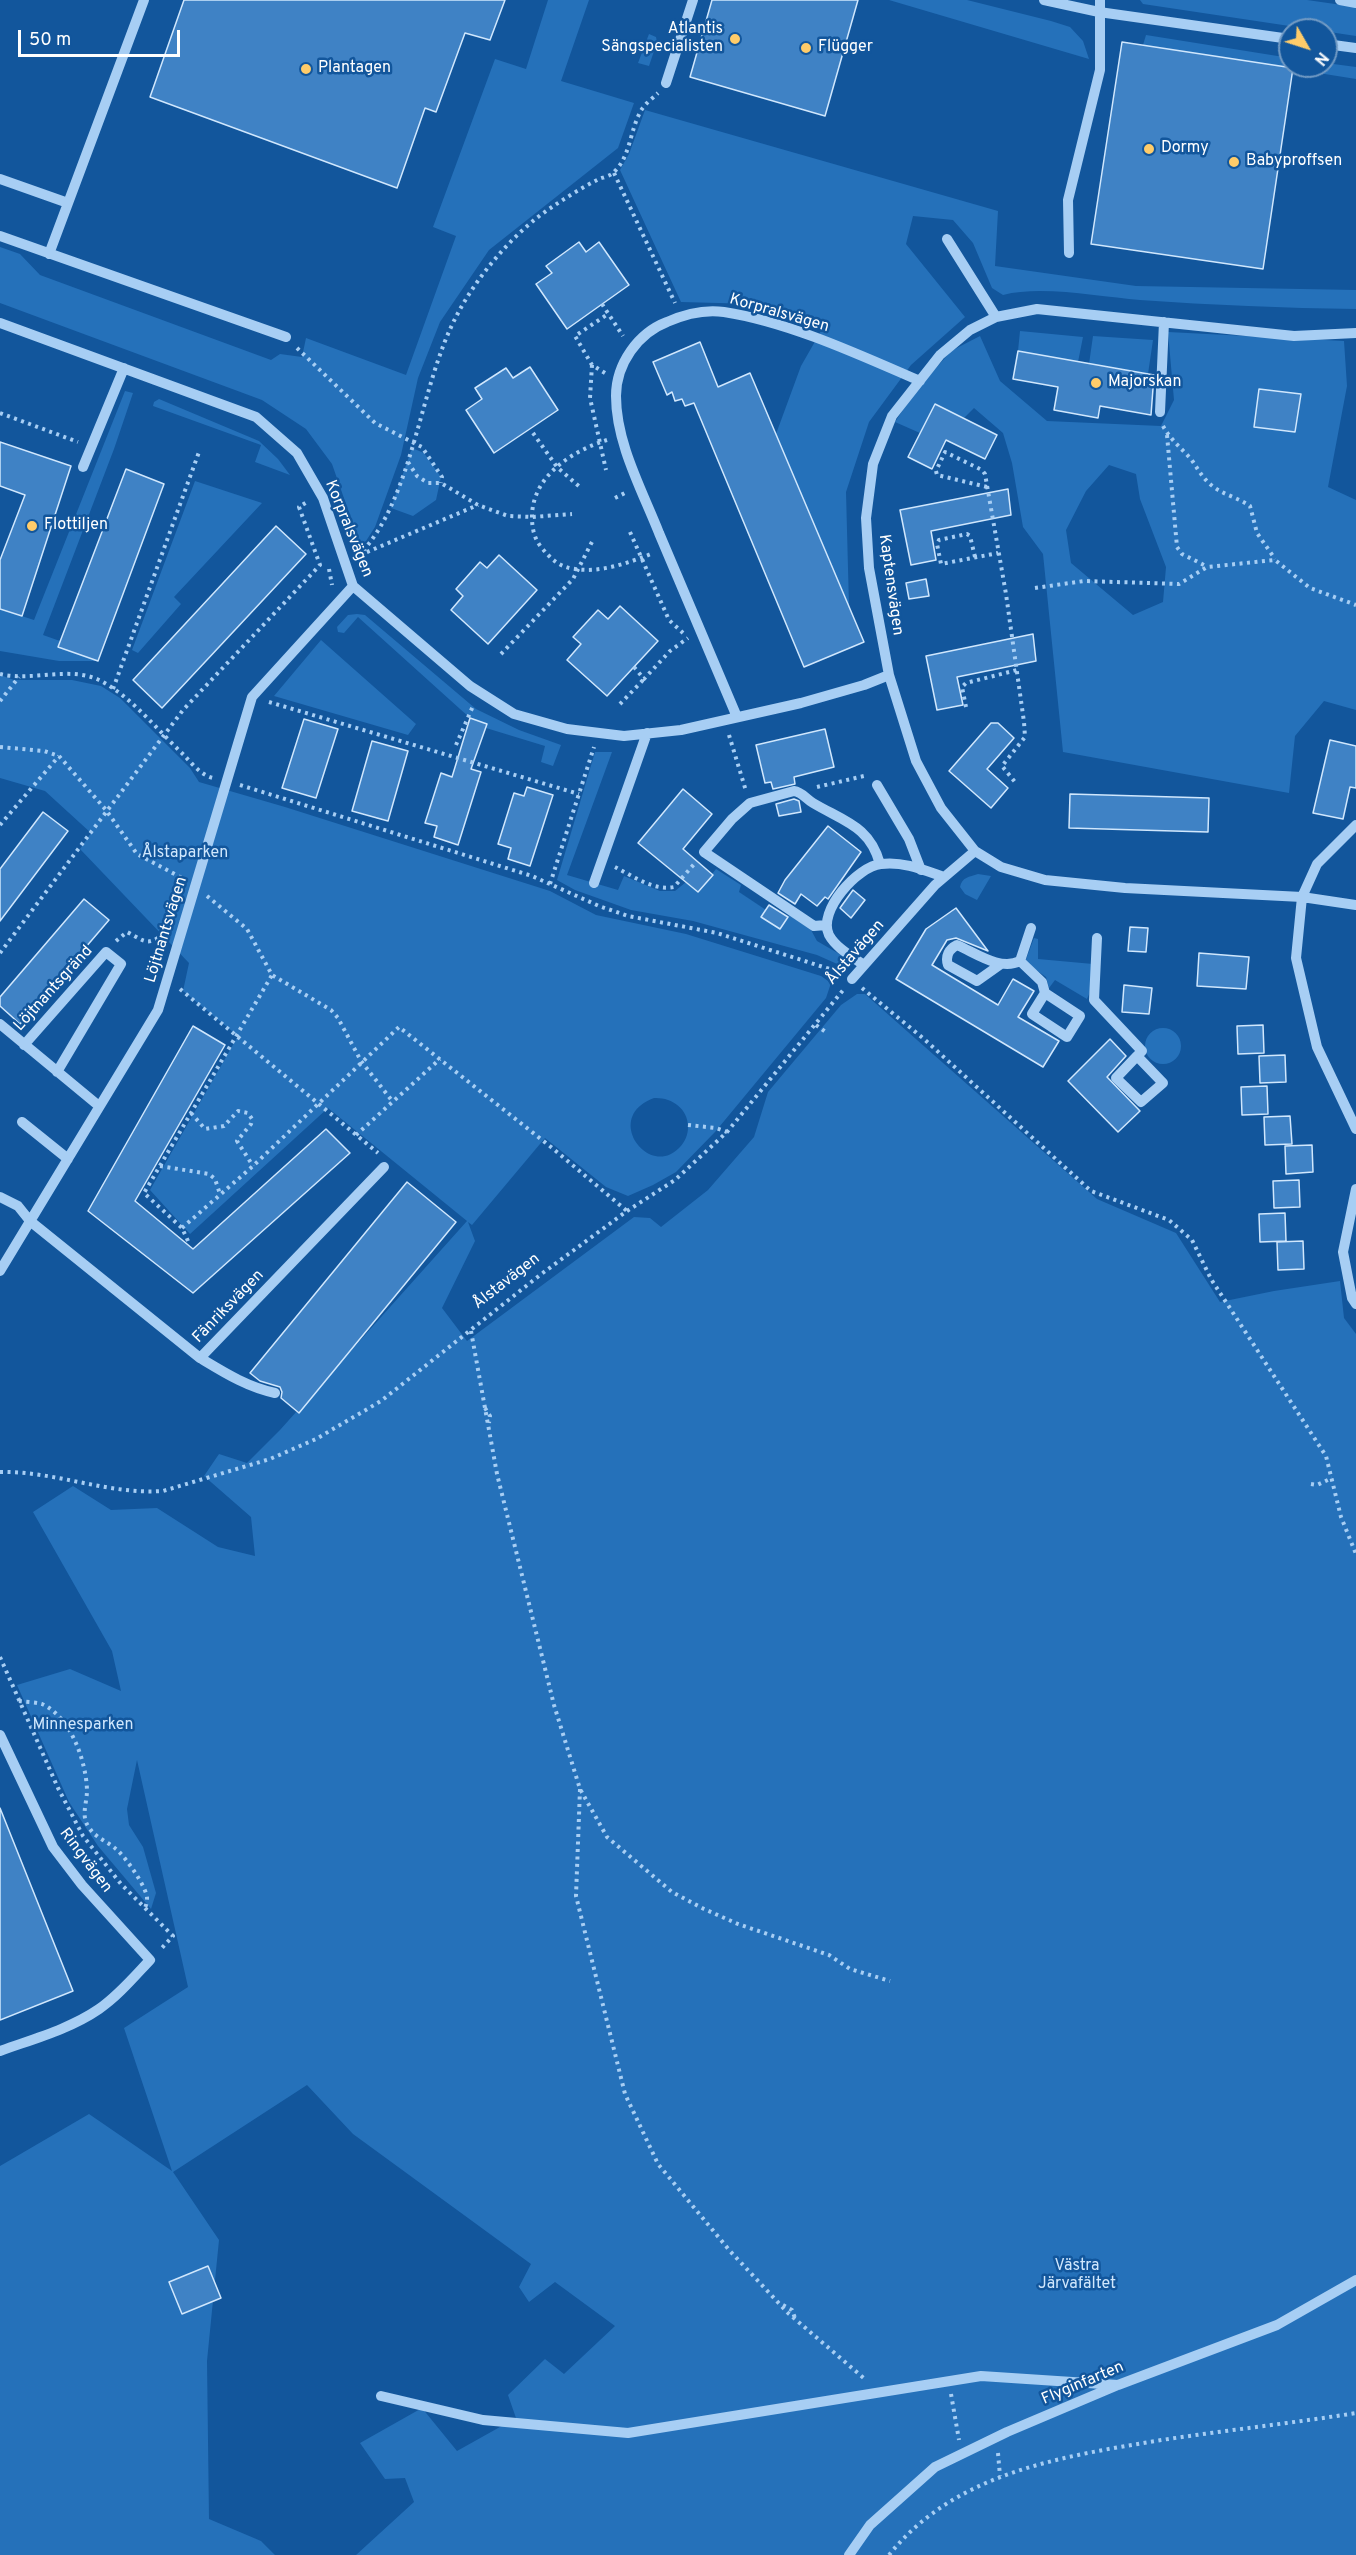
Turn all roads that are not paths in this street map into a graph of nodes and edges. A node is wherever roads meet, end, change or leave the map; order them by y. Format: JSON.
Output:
{"nodes":[{"id":1,"x":144,"y":0,"type":"edge"},
{"id":2,"x":693,"y":0,"type":"edge"},
{"id":3,"x":1044,"y":0,"type":"edge"},
{"id":4,"x":1100,"y":0,"type":"edge"},
{"id":5,"x":1340,"y":0,"type":"edge"},
{"id":6,"x":1356,"y":3,"type":"edge"},
{"id":7,"x":1099,"y":12,"type":"junction"},
{"id":8,"x":1278,"y":37,"type":"edge"},
{"id":9,"x":1338,"y":46,"type":"edge"},
{"id":10,"x":1356,"y":48,"type":"edge"},
{"id":11,"x":666,"y":83,"type":"road end"},
{"id":12,"x":0,"y":179,"type":"edge"},
{"id":13,"x":68,"y":203,"type":"junction"},
{"id":14,"x":0,"y":236,"type":"edge"},
{"id":15,"x":947,"y":239,"type":"dead end"},
{"id":16,"x":1069,"y":253,"type":"dead end"},
{"id":17,"x":49,"y":254,"type":"junction"},
{"id":18,"x":996,"y":317,"type":"junction"},
{"id":19,"x":1164,"y":322,"type":"junction"},
{"id":20,"x":0,"y":323,"type":"edge"},
{"id":21,"x":1356,"y":333,"type":"edge"},
{"id":22,"x":286,"y":337,"type":"road end"},
{"id":23,"x":124,"y":368,"type":"junction"},
{"id":24,"x":920,"y":381,"type":"junction"},
{"id":25,"x":1161,"y":417,"type":"road end"},
{"id":26,"x":83,"y":467,"type":"dead end"},
{"id":27,"x":353,"y":586,"type":"junction"},
{"id":28,"x":889,"y":675,"type":"junction"},
{"id":29,"x":737,"y":717,"type":"junction"},
{"id":30,"x":647,"y":733,"type":"junction"},
{"id":31,"x":877,"y":785,"type":"road end"},
{"id":32,"x":1356,"y":825,"type":"edge"},
{"id":33,"x":975,"y":851,"type":"junction"},
{"id":34,"x":880,"y":864,"type":"junction"},
{"id":35,"x":921,"y":870,"type":"junction"},
{"id":36,"x":944,"y":877,"type":"junction"},
{"id":37,"x":594,"y":883,"type":"dead end"},
{"id":38,"x":1302,"y":897,"type":"junction"},
{"id":39,"x":1356,"y":905,"type":"edge"},
{"id":40,"x":826,"y":925,"type":"junction"},
{"id":41,"x":1031,"y":928,"type":"dead end"},
{"id":42,"x":1097,"y":938,"type":"dead end"},
{"id":43,"x":1020,"y":961,"type":"junction"},
{"id":44,"x":1001,"y":964,"type":"junction"},
{"id":45,"x":864,"y":965,"type":"junction"},
{"id":46,"x":852,"y":979,"type":"road end"},
{"id":47,"x":1045,"y":993,"type":"junction"},
{"id":48,"x":1094,"y":1000,"type":"junction"},
{"id":49,"x":1080,"y":1016,"type":"junction"},
{"id":50,"x":0,"y":1024,"type":"edge"},
{"id":51,"x":24,"y":1045,"type":"junction"},
{"id":52,"x":1137,"y":1056,"type":"dead end"},
{"id":53,"x":57,"y":1072,"type":"junction"},
{"id":54,"x":99,"y":1106,"type":"junction"},
{"id":55,"x":22,"y":1122,"type":"dead end"},
{"id":56,"x":1356,"y":1129,"type":"edge"},
{"id":57,"x":68,"y":1159,"type":"junction"},
{"id":58,"x":383,"y":1162,"type":"road end"},
{"id":59,"x":1356,"y":1189,"type":"edge"},
{"id":60,"x":0,"y":1197,"type":"edge"},
{"id":61,"x":30,"y":1221,"type":"junction"},
{"id":62,"x":0,"y":1271,"type":"edge"},
{"id":63,"x":1356,"y":1304,"type":"edge"},
{"id":64,"x":200,"y":1358,"type":"junction"},
{"id":65,"x":275,"y":1393,"type":"dead end"},
{"id":66,"x":0,"y":1735,"type":"edge"},
{"id":67,"x":0,"y":2051,"type":"edge"},
{"id":68,"x":1356,"y":2280,"type":"edge"},
{"id":69,"x":1118,"y":2385,"type":"junction"},
{"id":70,"x":381,"y":2396,"type":"dead end"},
{"id":71,"x":849,"y":2555,"type":"edge"}],
"edges":[{"from":1,"to":13,"type":"street"},
{"from":2,"to":11,"type":"street"},
{"from":3,"to":7,"type":"street"},
{"from":4,"to":7,"type":"street"},
{"from":5,"to":6,"type":"street"},
{"from":7,"to":8,"type":"street"},
{"from":7,"to":16,"type":"street"},
{"from":9,"to":10,"type":"street"},
{"from":12,"to":13,"type":"street"},
{"from":13,"to":17,"type":"street"},
{"from":14,"to":17,"type":"street"},
{"from":15,"to":18,"type":"street"},
{"from":17,"to":22,"type":"street"},
{"from":18,"to":19,"type":"street","name":"Kaptensvägen"},
{"from":18,"to":24,"type":"street","name":"Kaptensvägen"},
{"from":19,"to":21,"type":"street","name":"Kaptensvägen"},
{"from":19,"to":25,"type":"street"},
{"from":20,"to":23,"type":"street","name":"Korpralsvägen"},
{"from":23,"to":26,"type":"street"},
{"from":23,"to":27,"type":"street","name":"Korpralsvägen"},
{"from":24,"to":28,"type":"street","name":"Kaptensvägen"},
{"from":24,"to":29,"type":"street","name":"Korpralsvägen"},
{"from":27,"to":30,"type":"street","name":"Korpralsvägen"},
{"from":27,"to":54,"type":"street","name":"Löjtnantsvägen"},
{"from":28,"to":29,"type":"street","name":"Korpralsvägen"},
{"from":28,"to":33,"type":"street","name":"Kaptensvägen"},
{"from":29,"to":30,"type":"street","name":"Korpralsvägen"},
{"from":30,"to":37,"type":"street"},
{"from":31,"to":35,"type":"street"},
{"from":32,"to":38,"type":"street"},
{"from":33,"to":36,"type":"street","name":"Ålstavägen"},
{"from":33,"to":38,"type":"street"},
{"from":34,"to":35,"type":"street"},
{"from":34,"to":40,"type":"street"},
{"from":34,"to":40,"type":"street"},
{"from":35,"to":36,"type":"street"},
{"from":36,"to":45,"type":"street","name":"Ålstavägen"},
{"from":38,"to":39,"type":"street"},
{"from":38,"to":56,"type":"street"},
{"from":40,"to":45,"type":"street"},
{"from":41,"to":43,"type":"street"},
{"from":42,"to":48,"type":"street"},
{"from":43,"to":44,"type":"street"},
{"from":43,"to":47,"type":"street"},
{"from":44,"to":44,"type":"street"},
{"from":45,"to":46,"type":"street","name":"Ålstavägen"},
{"from":47,"to":49,"type":"street"},
{"from":47,"to":49,"type":"street"},
{"from":48,"to":49,"type":"street"},
{"from":48,"to":52,"type":"street"},
{"from":50,"to":51,"type":"street","name":"Löjtnantsgränd"},
{"from":51,"to":53,"type":"street","name":"Löjtnantsgränd"},
{"from":51,"to":53,"type":"street","name":"Löjtnantsgränd"},
{"from":53,"to":54,"type":"street","name":"Löjtnantsgränd"},
{"from":54,"to":57,"type":"street","name":"Löjtnantsvägen"},
{"from":55,"to":57,"type":"street"},
{"from":57,"to":61,"type":"street","name":"Löjtnantsvägen"},
{"from":58,"to":64,"type":"street","name":"Fänriksvägen"},
{"from":59,"to":63,"type":"street"},
{"from":60,"to":61,"type":"street","name":"Fänriksvägen"},
{"from":61,"to":62,"type":"street"},
{"from":61,"to":64,"type":"street","name":"Fänriksvägen"},
{"from":64,"to":65,"type":"street"},
{"from":66,"to":67,"type":"street","name":"Ringvägen"},
{"from":68,"to":69,"type":"street","name":"Flyginfarten"},
{"from":69,"to":70,"type":"street"},
{"from":69,"to":71,"type":"street","name":"Flyginfarten"}]}
